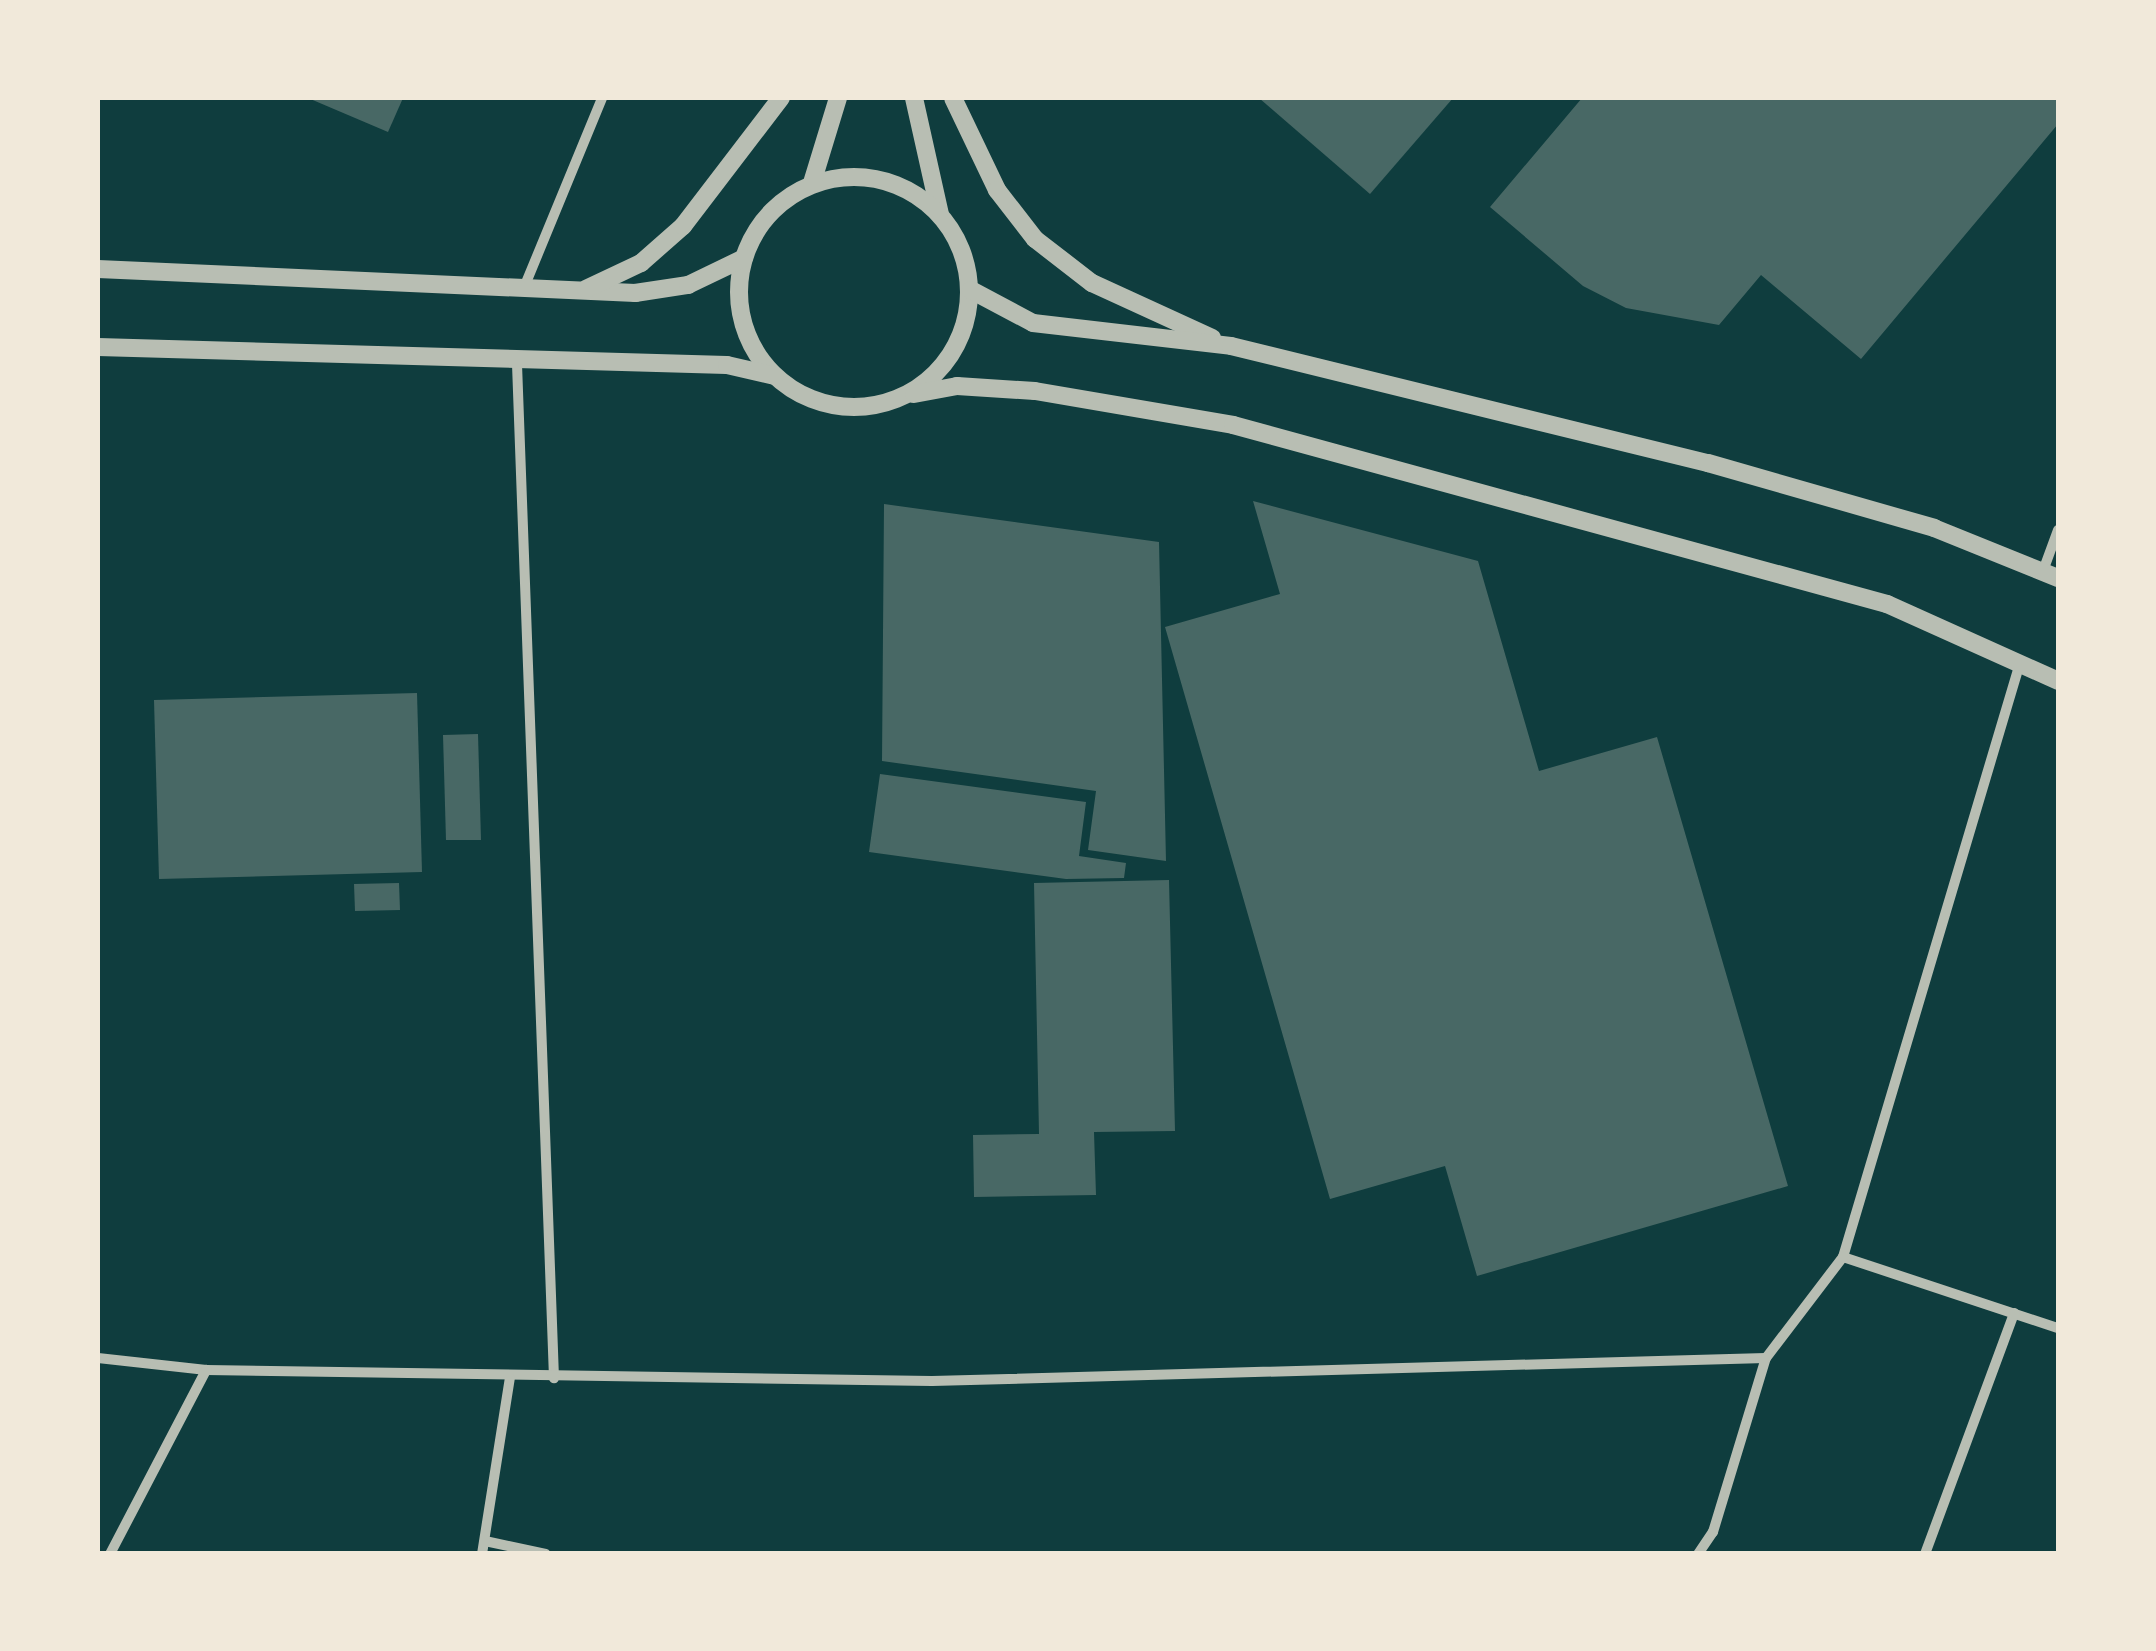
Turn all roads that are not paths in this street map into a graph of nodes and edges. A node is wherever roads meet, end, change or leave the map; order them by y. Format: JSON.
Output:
{"nodes":[{"id":1,"x":602,"y":98,"type":"edge"},
{"id":2,"x":781,"y":98,"type":"edge"},
{"id":3,"x":838,"y":98,"type":"edge"},
{"id":4,"x":914,"y":98,"type":"edge"},
{"id":5,"x":953,"y":98,"type":"edge"},
{"id":6,"x":812,"y":183,"type":"junction"},
{"id":7,"x":940,"y":214,"type":"junction"},
{"id":8,"x":744,"y":258,"type":"junction"},
{"id":9,"x":98,"y":269,"type":"edge"},
{"id":10,"x":970,"y":290,"type":"junction"},
{"id":11,"x":523,"y":292,"type":"junction"},
{"id":12,"x":573,"y":293,"type":"junction"},
{"id":13,"x":1231,"y":346,"type":"junction"},
{"id":14,"x":98,"y":348,"type":"edge"},
{"id":15,"x":517,"y":364,"type":"junction"},
{"id":16,"x":778,"y":377,"type":"junction"},
{"id":17,"x":914,"y":394,"type":"junction"},
{"id":18,"x":2058,"y":530,"type":"edge"},
{"id":19,"x":2051,"y":574,"type":"edge"},
{"id":20,"x":2021,"y":662,"type":"junction"},
{"id":21,"x":2058,"y":681,"type":"edge"},
{"id":22,"x":1843,"y":1257,"type":"junction"},
{"id":23,"x":2014,"y":1312,"type":"junction"},
{"id":24,"x":2058,"y":1328,"type":"edge"},
{"id":25,"x":98,"y":1358,"type":"edge"},
{"id":26,"x":1766,"y":1358,"type":"junction"},
{"id":27,"x":206,"y":1370,"type":"junction"},
{"id":28,"x":510,"y":1378,"type":"junction"},
{"id":29,"x":554,"y":1378,"type":"junction"},
{"id":30,"x":483,"y":1547,"type":"edge"},
{"id":31,"x":110,"y":1554,"type":"edge"},
{"id":32,"x":546,"y":1554,"type":"edge"},
{"id":33,"x":1698,"y":1554,"type":"edge"},
{"id":34,"x":1925,"y":1554,"type":"edge"}],
"edges":[{"from":1,"to":11,"type":"street"},
{"from":2,"to":12,"type":"street"},
{"from":3,"to":6,"type":"street"},
{"from":4,"to":7,"type":"street"},
{"from":5,"to":13,"type":"street"},
{"from":6,"to":7,"type":"street"},
{"from":6,"to":8,"type":"street"},
{"from":7,"to":10,"type":"street"},
{"from":8,"to":12,"type":"street"},
{"from":8,"to":16,"type":"street"},
{"from":9,"to":11,"type":"street"},
{"from":10,"to":13,"type":"street"},
{"from":10,"to":17,"type":"street"},
{"from":11,"to":12,"type":"street"},
{"from":13,"to":19,"type":"street"},
{"from":14,"to":15,"type":"street"},
{"from":15,"to":16,"type":"street"},
{"from":15,"to":29,"type":"street"},
{"from":16,"to":17,"type":"street"},
{"from":17,"to":20,"type":"street"},
{"from":18,"to":19,"type":"street"},
{"from":20,"to":21,"type":"street"},
{"from":20,"to":22,"type":"street"},
{"from":22,"to":23,"type":"street"},
{"from":22,"to":26,"type":"street"},
{"from":23,"to":24,"type":"street"},
{"from":23,"to":34,"type":"street"},
{"from":25,"to":27,"type":"street"},
{"from":26,"to":29,"type":"street"},
{"from":26,"to":33,"type":"street"},
{"from":27,"to":28,"type":"street"},
{"from":27,"to":31,"type":"street"},
{"from":28,"to":29,"type":"street"},
{"from":28,"to":30,"type":"street"},
{"from":30,"to":32,"type":"street"}]}
